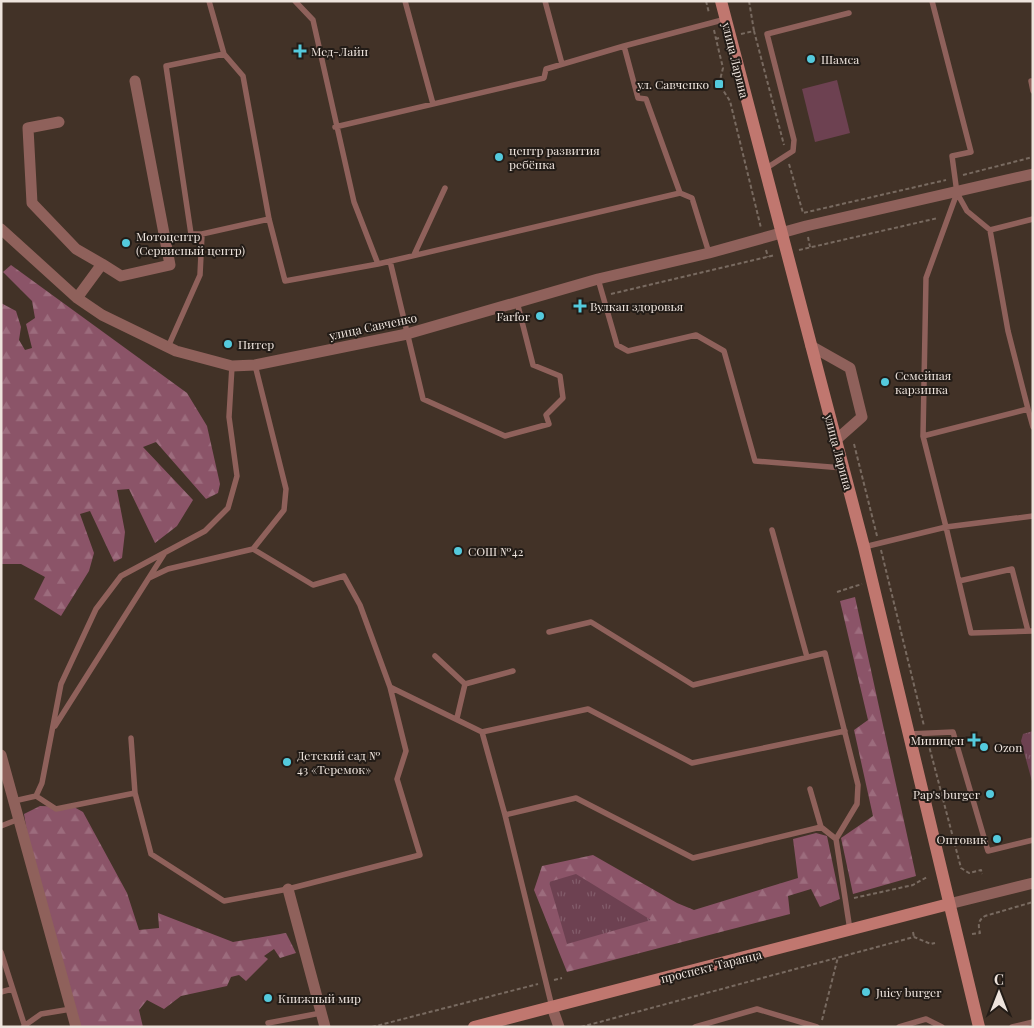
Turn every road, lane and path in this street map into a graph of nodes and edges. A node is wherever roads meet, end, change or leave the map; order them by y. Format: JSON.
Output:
{"nodes":[{"id":1,"x":209,"y":1,"type":"edge"},
{"id":2,"x":295,"y":1,"type":"edge"},
{"id":3,"x":405,"y":1,"type":"edge"},
{"id":4,"x":545,"y":1,"type":"edge"},
{"id":5,"x":721,"y":1,"type":"edge"},
{"id":6,"x":750,"y":1,"type":"edge"},
{"id":7,"x":932,"y":1,"type":"edge"},
{"id":8,"x":850,"y":13,"type":"dead end"},
{"id":9,"x":726,"y":19,"type":"junction"},
{"id":10,"x":754,"y":31,"type":"junction"},
{"id":11,"x":730,"y":36,"type":"junction"},
{"id":12,"x":624,"y":46,"type":"junction"},
{"id":13,"x":224,"y":54,"type":"junction"},
{"id":14,"x":562,"y":64,"type":"junction"},
{"id":15,"x":135,"y":81,"type":"dead end"},
{"id":16,"x":1031,"y":81,"type":"dead end"},
{"id":17,"x":1033,"y":91,"type":"edge"},
{"id":18,"x":433,"y":104,"type":"junction"},
{"id":19,"x":59,"y":122,"type":"dead end"},
{"id":20,"x":335,"y":127,"type":"junction"},
{"id":21,"x":787,"y":155,"type":"junction"},
{"id":22,"x":1033,"y":157,"type":"edge"},
{"id":23,"x":764,"y":170,"type":"junction"},
{"id":24,"x":1033,"y":174,"type":"edge"},
{"id":25,"x":955,"y":177,"type":"junction"},
{"id":26,"x":445,"y":188,"type":"dead end"},
{"id":27,"x":680,"y":193,"type":"junction"},
{"id":28,"x":957,"y":193,"type":"junction"},
{"id":29,"x":949,"y":215,"type":"junction"},
{"id":30,"x":269,"y":219,"type":"junction"},
{"id":31,"x":1033,"y":219,"type":"edge"},
{"id":32,"x":1,"y":229,"type":"edge"},
{"id":33,"x":990,"y":230,"type":"junction"},
{"id":34,"x":202,"y":234,"type":"junction"},
{"id":35,"x":782,"y":234,"type":"junction"},
{"id":36,"x":763,"y":238,"type":"junction"},
{"id":37,"x":709,"y":253,"type":"junction"},
{"id":38,"x":786,"y":253,"type":"junction"},
{"id":39,"x":414,"y":256,"type":"junction"},
{"id":40,"x":768,"y":257,"type":"junction"},
{"id":41,"x":390,"y":261,"type":"junction"},
{"id":42,"x":102,"y":264,"type":"junction"},
{"id":43,"x":378,"y":264,"type":"junction"},
{"id":44,"x":598,"y":279,"type":"junction"},
{"id":45,"x":603,"y":296,"type":"junction"},
{"id":46,"x":77,"y":298,"type":"junction"},
{"id":47,"x":517,"y":302,"type":"junction"},
{"id":48,"x":408,"y":334,"type":"junction"},
{"id":49,"x":811,"y":346,"type":"junction"},
{"id":50,"x":168,"y":347,"type":"junction"},
{"id":51,"x":255,"y":365,"type":"junction"},
{"id":52,"x":232,"y":366,"type":"junction"},
{"id":53,"x":1028,"y":409,"type":"junction"},
{"id":54,"x":1033,"y":427,"type":"edge"},
{"id":55,"x":923,"y":436,"type":"junction"},
{"id":56,"x":836,"y":440,"type":"junction"},
{"id":57,"x":854,"y":444,"type":"dead end"},
{"id":58,"x":843,"y":468,"type":"junction"},
{"id":59,"x":1033,"y":516,"type":"edge"},
{"id":60,"x":946,"y":527,"type":"junction"},
{"id":61,"x":772,"y":530,"type":"dead end"},
{"id":62,"x":879,"y":543,"type":"junction"},
{"id":63,"x":864,"y":547,"type":"junction"},
{"id":64,"x":253,"y":549,"type":"junction"},
{"id":65,"x":164,"y":554,"type":"junction"},
{"id":66,"x":149,"y":579,"type":"junction"},
{"id":67,"x":959,"y":581,"type":"junction"},
{"id":68,"x":1030,"y":631,"type":"edge"},
{"id":69,"x":549,"y":632,"type":"dead end"},
{"id":70,"x":435,"y":656,"type":"dead end"},
{"id":71,"x":807,"y":657,"type":"junction"},
{"id":72,"x":513,"y":671,"type":"dead end"},
{"id":73,"x":464,"y":684,"type":"junction"},
{"id":74,"x":390,"y":686,"type":"junction"},
{"id":75,"x":457,"y":718,"type":"junction"},
{"id":76,"x":53,"y":730,"type":"junction"},
{"id":77,"x":845,"y":731,"type":"junction"},
{"id":78,"x":482,"y":732,"type":"junction"},
{"id":79,"x":926,"y":733,"type":"junction"},
{"id":80,"x":907,"y":735,"type":"junction"},
{"id":81,"x":131,"y":738,"type":"dead end"},
{"id":82,"x":1,"y":755,"type":"edge"},
{"id":83,"x":810,"y":789,"type":"dead end"},
{"id":84,"x":135,"y":793,"type":"junction"},
{"id":85,"x":36,"y":796,"type":"junction"},
{"id":86,"x":14,"y":801,"type":"junction"},
{"id":87,"x":505,"y":815,"type":"junction"},
{"id":88,"x":19,"y":819,"type":"junction"},
{"id":89,"x":1,"y":826,"type":"edge"},
{"id":90,"x":820,"y":827,"type":"junction"},
{"id":91,"x":836,"y":839,"type":"junction"},
{"id":92,"x":1033,"y":840,"type":"edge"},
{"id":93,"x":961,"y":868,"type":"junction"},
{"id":94,"x":956,"y":869,"type":"dead end"},
{"id":95,"x":982,"y":874,"type":"dead end"},
{"id":96,"x":927,"y":877,"type":"dead end"},
{"id":97,"x":1033,"y":883,"type":"edge"},
{"id":98,"x":901,"y":888,"type":"junction"},
{"id":99,"x":288,"y":889,"type":"junction"},
{"id":100,"x":903,"y":893,"type":"dead end"},
{"id":101,"x":846,"y":900,"type":"junction"},
{"id":102,"x":1033,"y":902,"type":"edge"},
{"id":103,"x":949,"y":904,"type":"junction"},
{"id":104,"x":850,"y":930,"type":"junction"},
{"id":105,"x":912,"y":932,"type":"dead end"},
{"id":106,"x":972,"y":934,"type":"dead end"},
{"id":107,"x":914,"y":937,"type":"junction"},
{"id":108,"x":936,"y":943,"type":"dead end"},
{"id":109,"x":1,"y":952,"type":"edge"},
{"id":110,"x":838,"y":957,"type":"junction"},
{"id":111,"x":562,"y":978,"type":"dead end"},
{"id":112,"x":546,"y":982,"type":"junction"},
{"id":113,"x":12,"y":989,"type":"junction"},
{"id":114,"x":1,"y":992,"type":"edge"},
{"id":115,"x":552,"y":1007,"type":"junction"},
{"id":116,"x":71,"y":1008,"type":"junction"},
{"id":117,"x":321,"y":1013,"type":"junction"},
{"id":118,"x":1033,"y":1022,"type":"edge"},
{"id":119,"x":268,"y":1023,"type":"dead end"},
{"id":120,"x":24,"y":1026,"type":"edge"},
{"id":121,"x":76,"y":1027,"type":"edge"},
{"id":122,"x":325,"y":1027,"type":"edge"},
{"id":123,"x":372,"y":1027,"type":"edge"},
{"id":124,"x":474,"y":1027,"type":"edge"},
{"id":125,"x":559,"y":1027,"type":"edge"},
{"id":126,"x":581,"y":1027,"type":"edge"},
{"id":127,"x":695,"y":1027,"type":"edge"},
{"id":128,"x":818,"y":1027,"type":"edge"},
{"id":129,"x":899,"y":1027,"type":"edge"},
{"id":130,"x":942,"y":1027,"type":"edge"},
{"id":131,"x":979,"y":1027,"type":"edge"},
{"id":132,"x":1012,"y":1027,"type":"edge"}],
"edges":[{"from":1,"to":13,"type":"lane"},
{"from":2,"to":20,"type":"lane"},
{"from":3,"to":18,"type":"lane"},
{"from":4,"to":14,"type":"lane"},
{"from":5,"to":9,"type":"main road","name":"улица Ларина"},
{"from":6,"to":10,"type":"path"},
{"from":7,"to":25,"type":"lane"},
{"from":8,"to":21,"type":"lane"},
{"from":9,"to":11,"type":"main road","name":"улица Ларина"},
{"from":9,"to":12,"type":"lane"},
{"from":10,"to":11,"type":"path"},
{"from":10,"to":21,"type":"path"},
{"from":11,"to":23,"type":"main road","name":"улица Ларина"},
{"from":11,"to":36,"type":"path"},
{"from":12,"to":14,"type":"lane"},
{"from":12,"to":27,"type":"lane"},
{"from":13,"to":30,"type":"lane"},
{"from":13,"to":34,"type":"lane"},
{"from":14,"to":18,"type":"lane"},
{"from":15,"to":42,"type":"street"},
{"from":16,"to":17,"type":"lane"},
{"from":18,"to":20,"type":"lane"},
{"from":19,"to":42,"type":"street"},
{"from":20,"to":43,"type":"lane"},
{"from":21,"to":23,"type":"lane"},
{"from":21,"to":25,"type":"path"},
{"from":22,"to":25,"type":"path"},
{"from":23,"to":35,"type":"main road","name":"улица Ларина"},
{"from":24,"to":28,"type":"street","name":"улица Савченко"},
{"from":25,"to":28,"type":"lane"},
{"from":26,"to":39,"type":"lane"},
{"from":27,"to":37,"type":"lane"},
{"from":27,"to":39,"type":"lane"},
{"from":28,"to":29,"type":"lane"},
{"from":28,"to":33,"type":"lane"},
{"from":28,"to":35,"type":"street","name":"улица Савченко"},
{"from":29,"to":38,"type":"path"},
{"from":29,"to":55,"type":"lane"},
{"from":30,"to":34,"type":"lane"},
{"from":30,"to":43,"type":"lane"},
{"from":31,"to":33,"type":"lane"},
{"from":32,"to":46,"type":"street","name":"улица Савченко"},
{"from":33,"to":53,"type":"lane"},
{"from":34,"to":50,"type":"lane"},
{"from":35,"to":36,"type":"street","name":"улица Савченко"},
{"from":35,"to":38,"type":"main road","name":"улица Ларина"},
{"from":36,"to":37,"type":"street","name":"улица Савченко"},
{"from":36,"to":40,"type":"path"},
{"from":37,"to":44,"type":"street","name":"улица Савченко"},
{"from":38,"to":40,"type":"path"},
{"from":38,"to":49,"type":"main road","name":"улица Ларина"},
{"from":39,"to":41,"type":"lane"},
{"from":40,"to":45,"type":"path"},
{"from":41,"to":43,"type":"lane"},
{"from":41,"to":48,"type":"lane"},
{"from":42,"to":46,"type":"street"},
{"from":44,"to":45,"type":"lane"},
{"from":44,"to":47,"type":"street","name":"улица Савченко"},
{"from":45,"to":58,"type":"lane"},
{"from":46,"to":50,"type":"street","name":"улица Савченко"},
{"from":47,"to":48,"type":"street","name":"улица Савченко"},
{"from":47,"to":48,"type":"lane"},
{"from":48,"to":51,"type":"street","name":"улица Савченко"},
{"from":49,"to":56,"type":"main road","name":"улица Ларина"},
{"from":49,"to":56,"type":"street"},
{"from":50,"to":52,"type":"street","name":"улица Савченко"},
{"from":51,"to":52,"type":"street","name":"улица Савченко"},
{"from":51,"to":64,"type":"lane"},
{"from":52,"to":65,"type":"lane"},
{"from":53,"to":54,"type":"lane"},
{"from":53,"to":55,"type":"lane"},
{"from":55,"to":60,"type":"lane"},
{"from":56,"to":58,"type":"main road","name":"улица Ларина"},
{"from":57,"to":62,"type":"path"},
{"from":58,"to":63,"type":"main road","name":"улица Ларина"},
{"from":59,"to":60,"type":"lane"},
{"from":60,"to":62,"type":"lane"},
{"from":60,"to":67,"type":"lane"},
{"from":61,"to":71,"type":"lane"},
{"from":62,"to":63,"type":"lane"},
{"from":62,"to":79,"type":"path"},
{"from":63,"to":80,"type":"main road","name":"улица Ларина"},
{"from":64,"to":66,"type":"lane"},
{"from":64,"to":74,"type":"lane"},
{"from":65,"to":66,"type":"lane"},
{"from":65,"to":76,"type":"lane"},
{"from":66,"to":76,"type":"lane"},
{"from":67,"to":68,"type":"lane"},
{"from":67,"to":68,"type":"lane"},
{"from":69,"to":71,"type":"lane"},
{"from":70,"to":73,"type":"lane"},
{"from":71,"to":77,"type":"lane"},
{"from":72,"to":73,"type":"lane"},
{"from":73,"to":75,"type":"lane"},
{"from":74,"to":75,"type":"lane"},
{"from":74,"to":99,"type":"lane"},
{"from":75,"to":78,"type":"lane"},
{"from":76,"to":85,"type":"lane"},
{"from":77,"to":78,"type":"lane"},
{"from":77,"to":91,"type":"lane"},
{"from":78,"to":87,"type":"lane"},
{"from":79,"to":80,"type":"lane"},
{"from":79,"to":92,"type":"lane"},
{"from":79,"to":93,"type":"path"},
{"from":80,"to":103,"type":"main road","name":"улица Ларина"},
{"from":81,"to":84,"type":"lane"},
{"from":82,"to":86,"type":"street"},
{"from":83,"to":90,"type":"lane"},
{"from":84,"to":85,"type":"lane"},
{"from":84,"to":99,"type":"lane"},
{"from":85,"to":86,"type":"lane"},
{"from":86,"to":88,"type":"street"},
{"from":87,"to":90,"type":"lane"},
{"from":87,"to":112,"type":"lane"},
{"from":88,"to":89,"type":"lane"},
{"from":88,"to":116,"type":"street"},
{"from":90,"to":91,"type":"lane"},
{"from":91,"to":101,"type":"lane"},
{"from":93,"to":94,"type":"path"},
{"from":93,"to":95,"type":"path"},
{"from":96,"to":98,"type":"path"},
{"from":97,"to":103,"type":"street"},
{"from":98,"to":100,"type":"path"},
{"from":98,"to":101,"type":"path"},
{"from":99,"to":117,"type":"street"},
{"from":101,"to":104,"type":"lane"},
{"from":102,"to":106,"type":"path"},
{"from":103,"to":104,"type":"main road","name":"проспект Таранца"},
{"from":103,"to":131,"type":"main road","name":"улица Ларина"},
{"from":104,"to":115,"type":"main road","name":"проспект Таранца"},
{"from":105,"to":107,"type":"path"},
{"from":107,"to":108,"type":"path"},
{"from":107,"to":110,"type":"path"},
{"from":109,"to":113,"type":"lane"},
{"from":110,"to":126,"type":"path"},
{"from":110,"to":128,"type":"path"},
{"from":111,"to":112,"type":"path"},
{"from":112,"to":115,"type":"lane"},
{"from":112,"to":123,"type":"path"},
{"from":113,"to":114,"type":"lane"},
{"from":113,"to":120,"type":"lane"},
{"from":115,"to":124,"type":"main road","name":"проспект Таранца"},
{"from":115,"to":125,"type":"street"},
{"from":116,"to":120,"type":"lane"},
{"from":116,"to":121,"type":"street"},
{"from":117,"to":119,"type":"lane"},
{"from":117,"to":122,"type":"street"},
{"from":118,"to":132,"type":"lane"},
{"from":127,"to":128,"type":"lane"},
{"from":129,"to":130,"type":"lane"}]}
